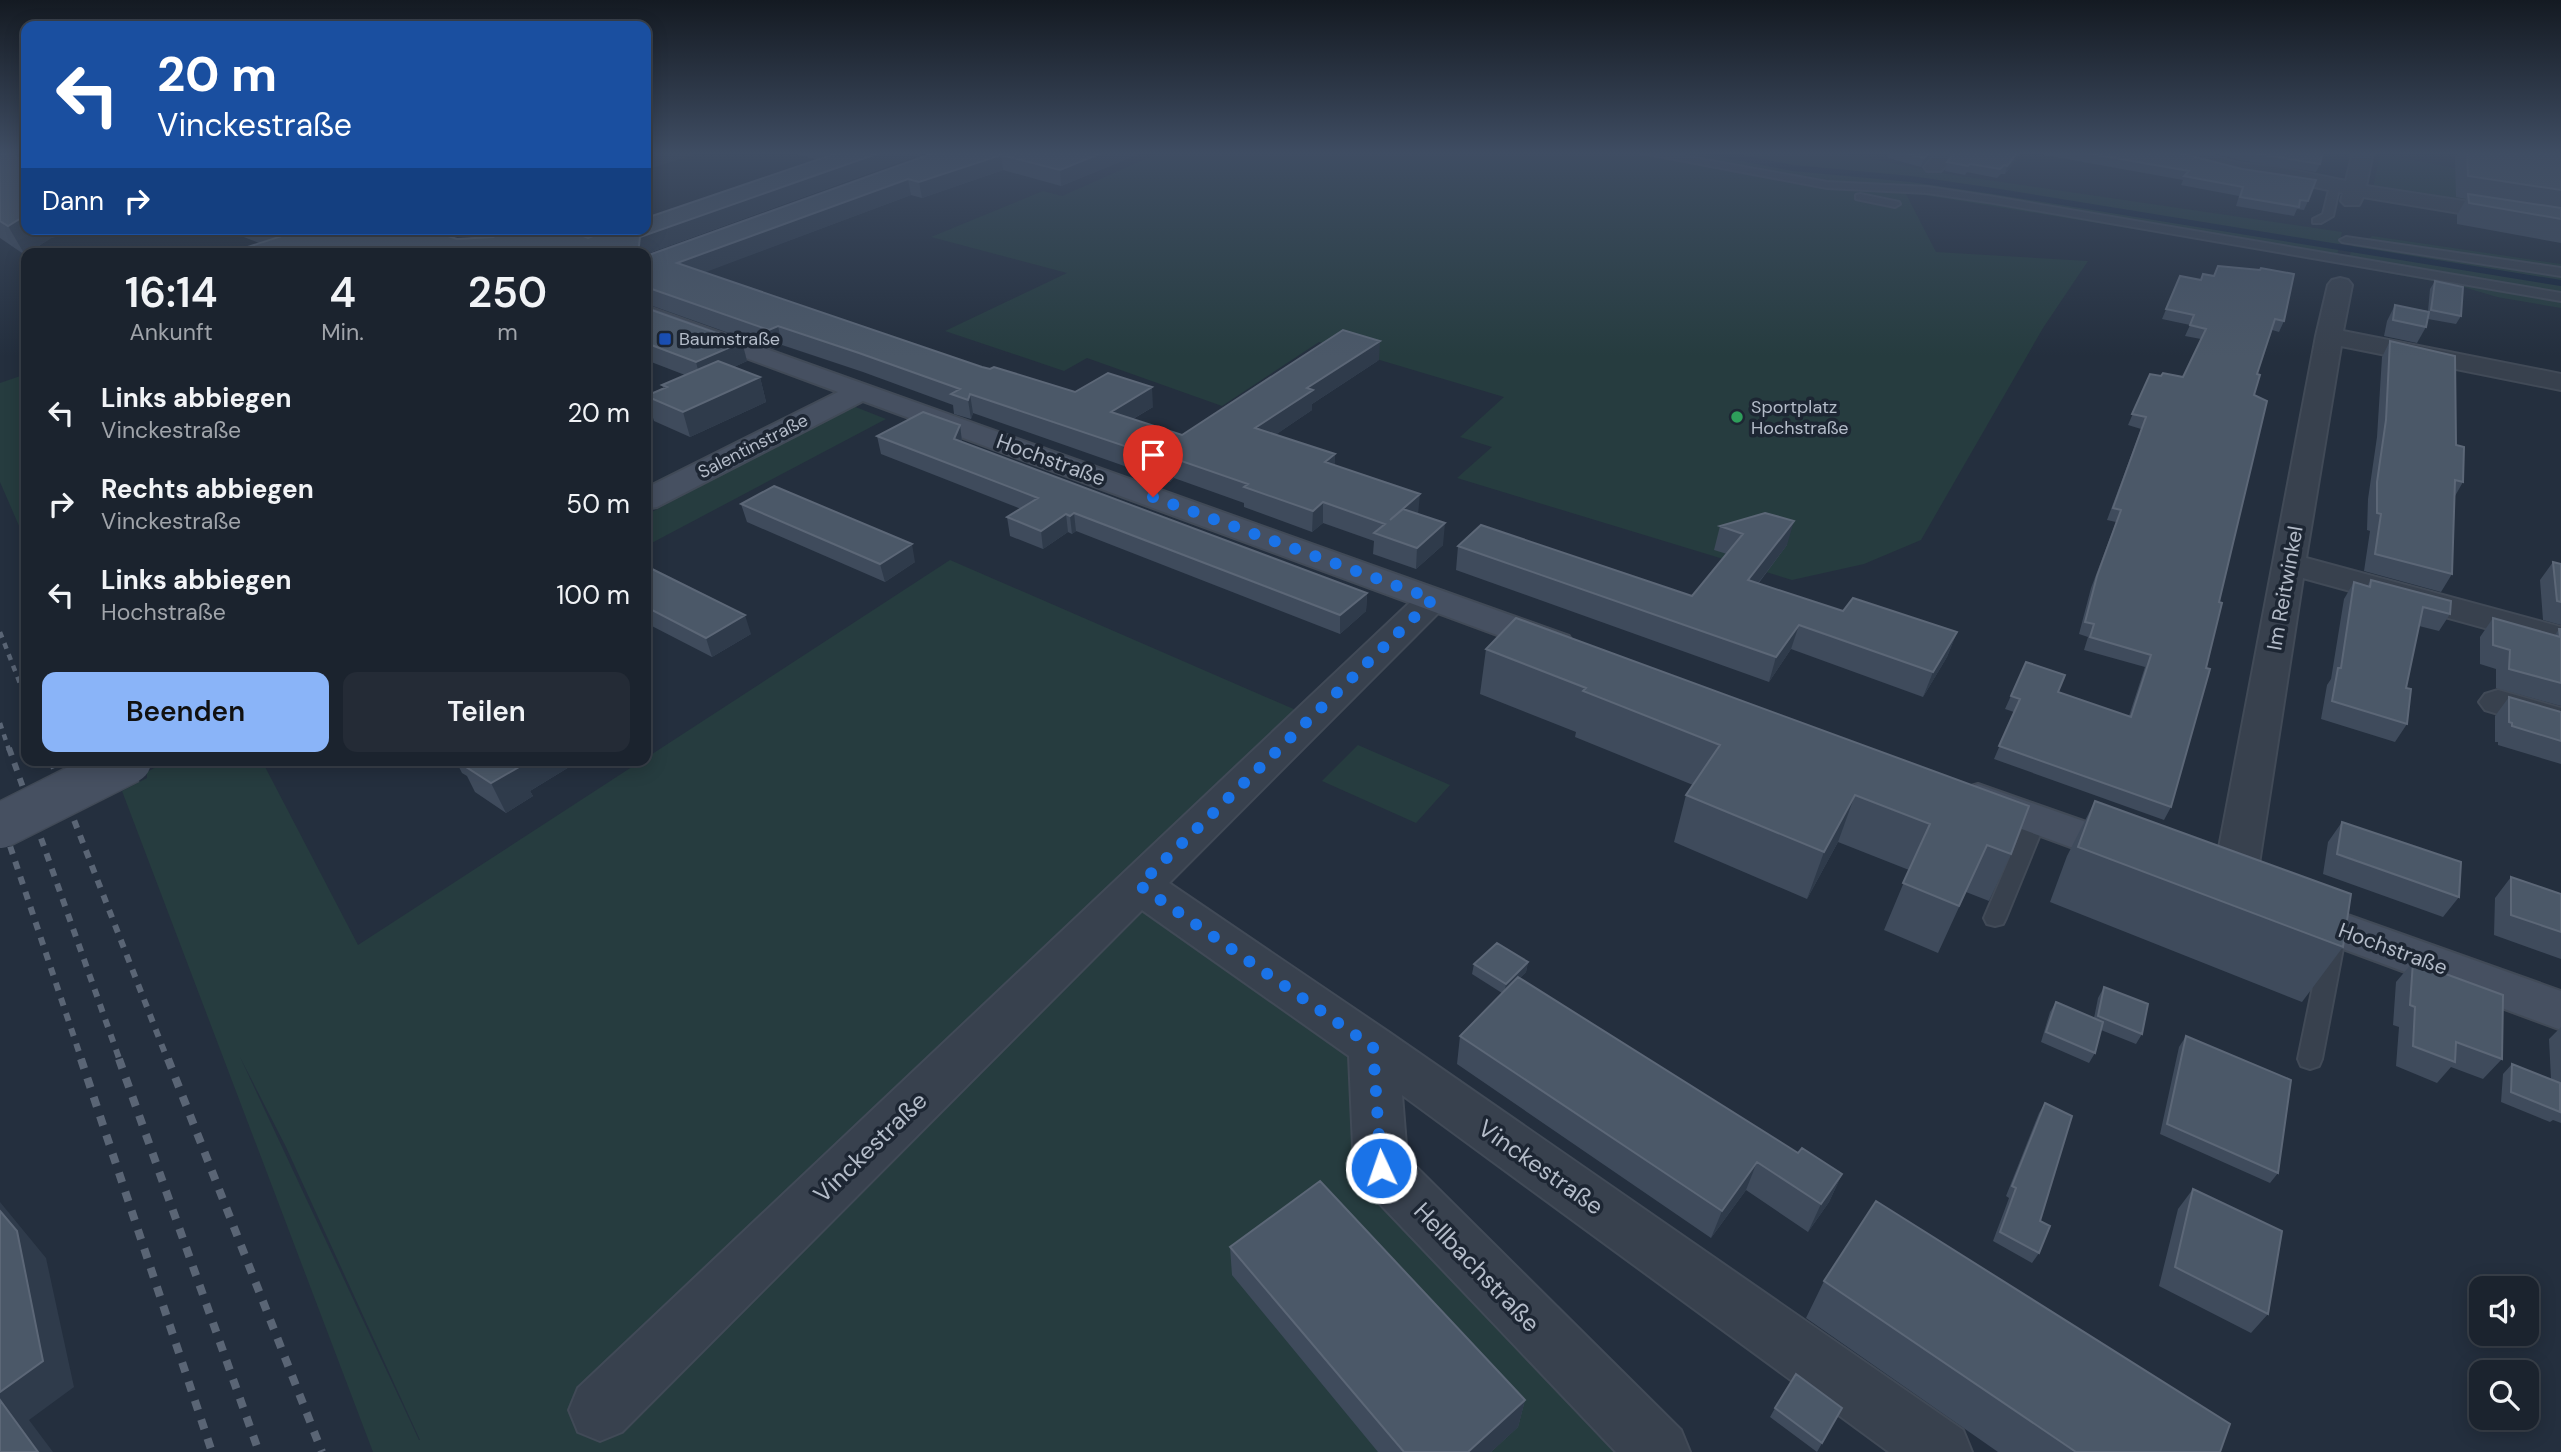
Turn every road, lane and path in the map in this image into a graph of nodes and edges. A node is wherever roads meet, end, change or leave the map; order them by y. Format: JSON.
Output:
{"nodes":[{"id":1,"x":2110,"y":220,"type":"edge"},
{"id":2,"x":2539,"y":220,"type":"edge"},
{"id":3,"x":2561,"y":223,"type":"edge"},
{"id":4,"x":2346,"y":240,"type":"dead end"},
{"id":5,"x":2561,"y":272,"type":"edge"},
{"id":6,"x":2340,"y":285,"type":"dead end"},
{"id":7,"x":2561,"y":297,"type":"edge"},
{"id":8,"x":651,"y":315,"type":"edge"},
{"id":9,"x":2329,"y":336,"type":"junction"},
{"id":10,"x":2561,"y":382,"type":"edge"},
{"id":11,"x":860,"y":392,"type":"junction"},
{"id":12,"x":651,"y":497,"type":"edge"},
{"id":13,"x":2290,"y":564,"type":"junction"},
{"id":14,"x":1433,"y":599,"type":"junction"},
{"id":15,"x":2561,"y":638,"type":"edge"},
{"id":16,"x":1590,"y":656,"type":"edge"},
{"id":17,"x":2498,"y":702,"type":"dead end"},
{"id":18,"x":2561,"y":721,"type":"edge"},
{"id":19,"x":119,"y":766,"type":"edge"},
{"id":20,"x":1944,"y":786,"type":"edge"},
{"id":21,"x":2036,"y":820,"type":"junction"},
{"id":22,"x":0,"y":827,"type":"edge"},
{"id":23,"x":2154,"y":862,"type":"edge"},
{"id":24,"x":1139,"y":885,"type":"junction"},
{"id":25,"x":2220,"y":886,"type":"joint"},
{"id":26,"x":1995,"y":918,"type":"dead end"},
{"id":27,"x":2335,"y":928,"type":"junction"},
{"id":28,"x":2561,"y":1011,"type":"edge"},
{"id":29,"x":1373,"y":1047,"type":"junction"},
{"id":30,"x":2310,"y":1059,"type":"dead end"},
{"id":31,"x":600,"y":1410,"type":"dead end"},
{"id":32,"x":1659,"y":1452,"type":"edge"},
{"id":33,"x":1941,"y":1452,"type":"edge"}],
"edges":[{"from":1,"to":7,"type":"lane"},
{"from":2,"to":3,"type":"street"},
{"from":4,"to":5,"type":"lane"},
{"from":6,"to":9,"type":"street","name":"Im Reitwinkel"},
{"from":8,"to":11,"type":"street","name":"Hochstraße"},
{"from":9,"to":10,"type":"street"},
{"from":9,"to":13,"type":"street","name":"Im Reitwinkel"},
{"from":11,"to":12,"type":"street","name":"Salentinstraße"},
{"from":11,"to":14,"type":"street","name":"Hochstraße"},
{"from":13,"to":15,"type":"street"},
{"from":13,"to":25,"type":"street","name":"Im Reitwinkel"},
{"from":14,"to":16,"type":"street","name":"Hochstraße"},
{"from":14,"to":24,"type":"street","name":"Vinckestraße"},
{"from":17,"to":18,"type":"street"},
{"from":19,"to":22,"type":"street","bridge":true},
{"from":20,"to":21,"type":"street"},
{"from":21,"to":23,"type":"street"},
{"from":21,"to":26,"type":"lane"},
{"from":24,"to":29,"type":"street","name":"Vinckestraße"},
{"from":24,"to":31,"type":"street","name":"Vinckestraße"},
{"from":25,"to":27,"type":"street","name":"Hochstraße"},
{"from":27,"to":28,"type":"street","name":"Hochstraße"},
{"from":27,"to":30,"type":"lane"},
{"from":29,"to":32,"type":"street","name":"Hellbachstraße"},
{"from":29,"to":33,"type":"street","name":"Vinckestraße"}]}
